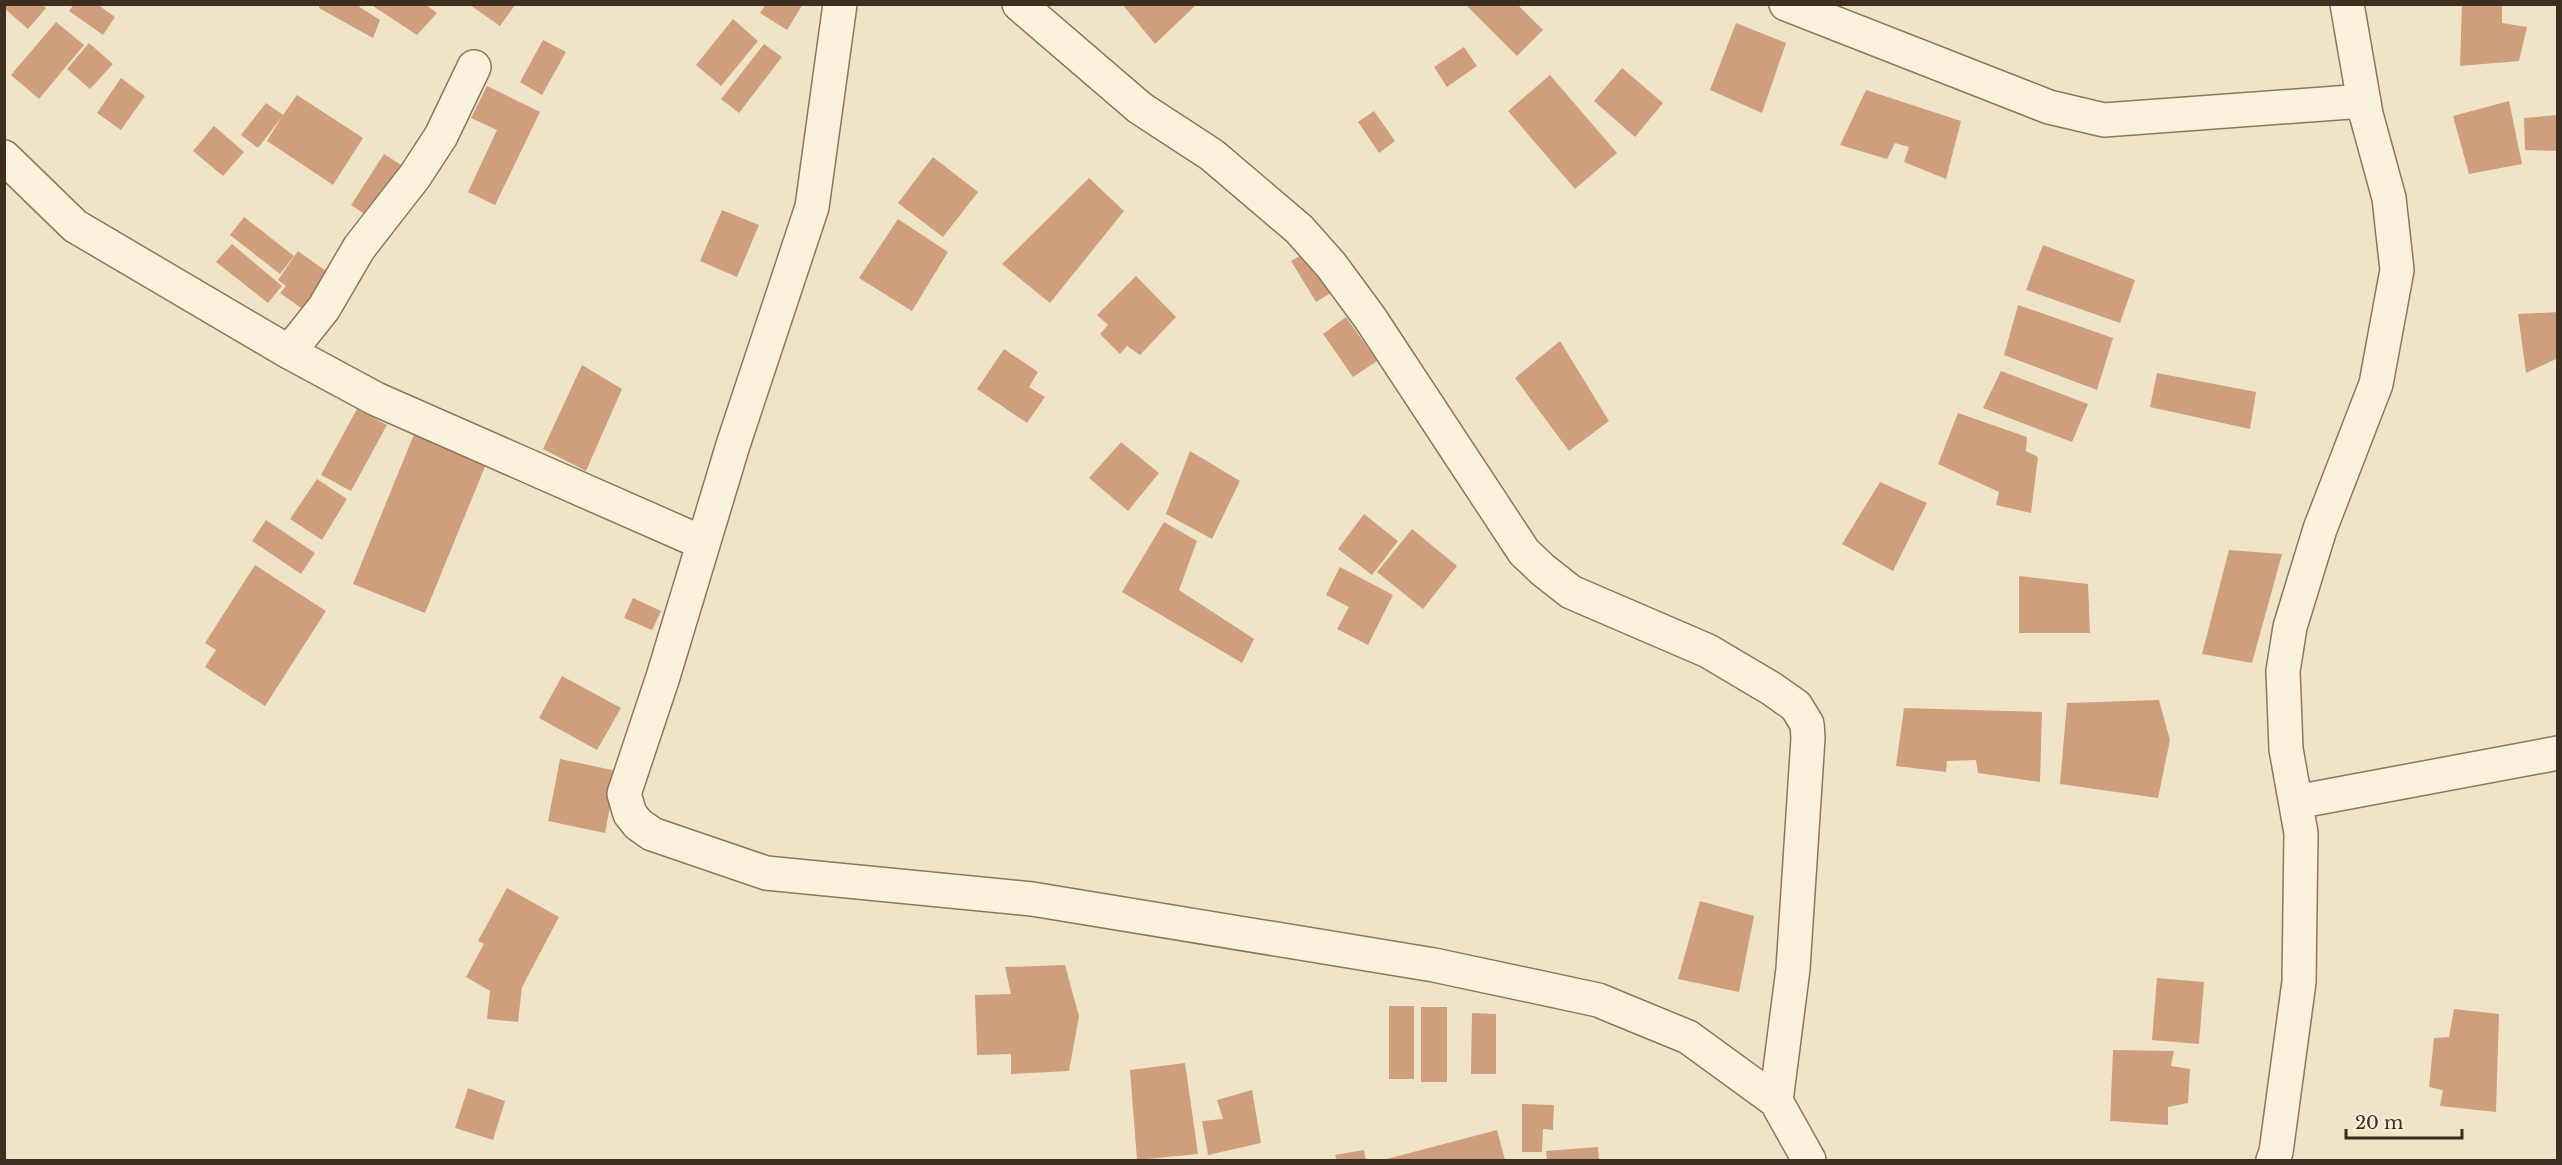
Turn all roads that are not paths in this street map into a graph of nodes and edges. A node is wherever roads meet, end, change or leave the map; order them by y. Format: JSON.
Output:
{"nodes":[{"id":1,"x":840,"y":4,"type":"edge"},
{"id":2,"x":1019,"y":4,"type":"edge"},
{"id":3,"x":1786,"y":4,"type":"edge"},
{"id":4,"x":2347,"y":4,"type":"edge"},
{"id":5,"x":474,"y":67,"type":"dead end"},
{"id":6,"x":2364,"y":101,"type":"junction"},
{"id":7,"x":4,"y":157,"type":"edge"},
{"id":8,"x":289,"y":352,"type":"junction"},
{"id":9,"x":704,"y":543,"type":"junction"},
{"id":10,"x":2558,"y":753,"type":"edge"},
{"id":11,"x":2296,"y":802,"type":"junction"},
{"id":12,"x":1776,"y":1101,"type":"junction"},
{"id":13,"x":1809,"y":1161,"type":"edge"},
{"id":14,"x":2273,"y":1161,"type":"edge"}],
"edges":[{"from":1,"to":9,"type":"street"},
{"from":2,"to":12,"type":"street"},
{"from":3,"to":6,"type":"street"},
{"from":4,"to":6,"type":"street"},
{"from":5,"to":8,"type":"street"},
{"from":6,"to":11,"type":"street"},
{"from":7,"to":8,"type":"street"},
{"from":8,"to":9,"type":"street"},
{"from":9,"to":12,"type":"street"},
{"from":10,"to":11,"type":"street"},
{"from":11,"to":14,"type":"street"},
{"from":12,"to":13,"type":"street"}]}
